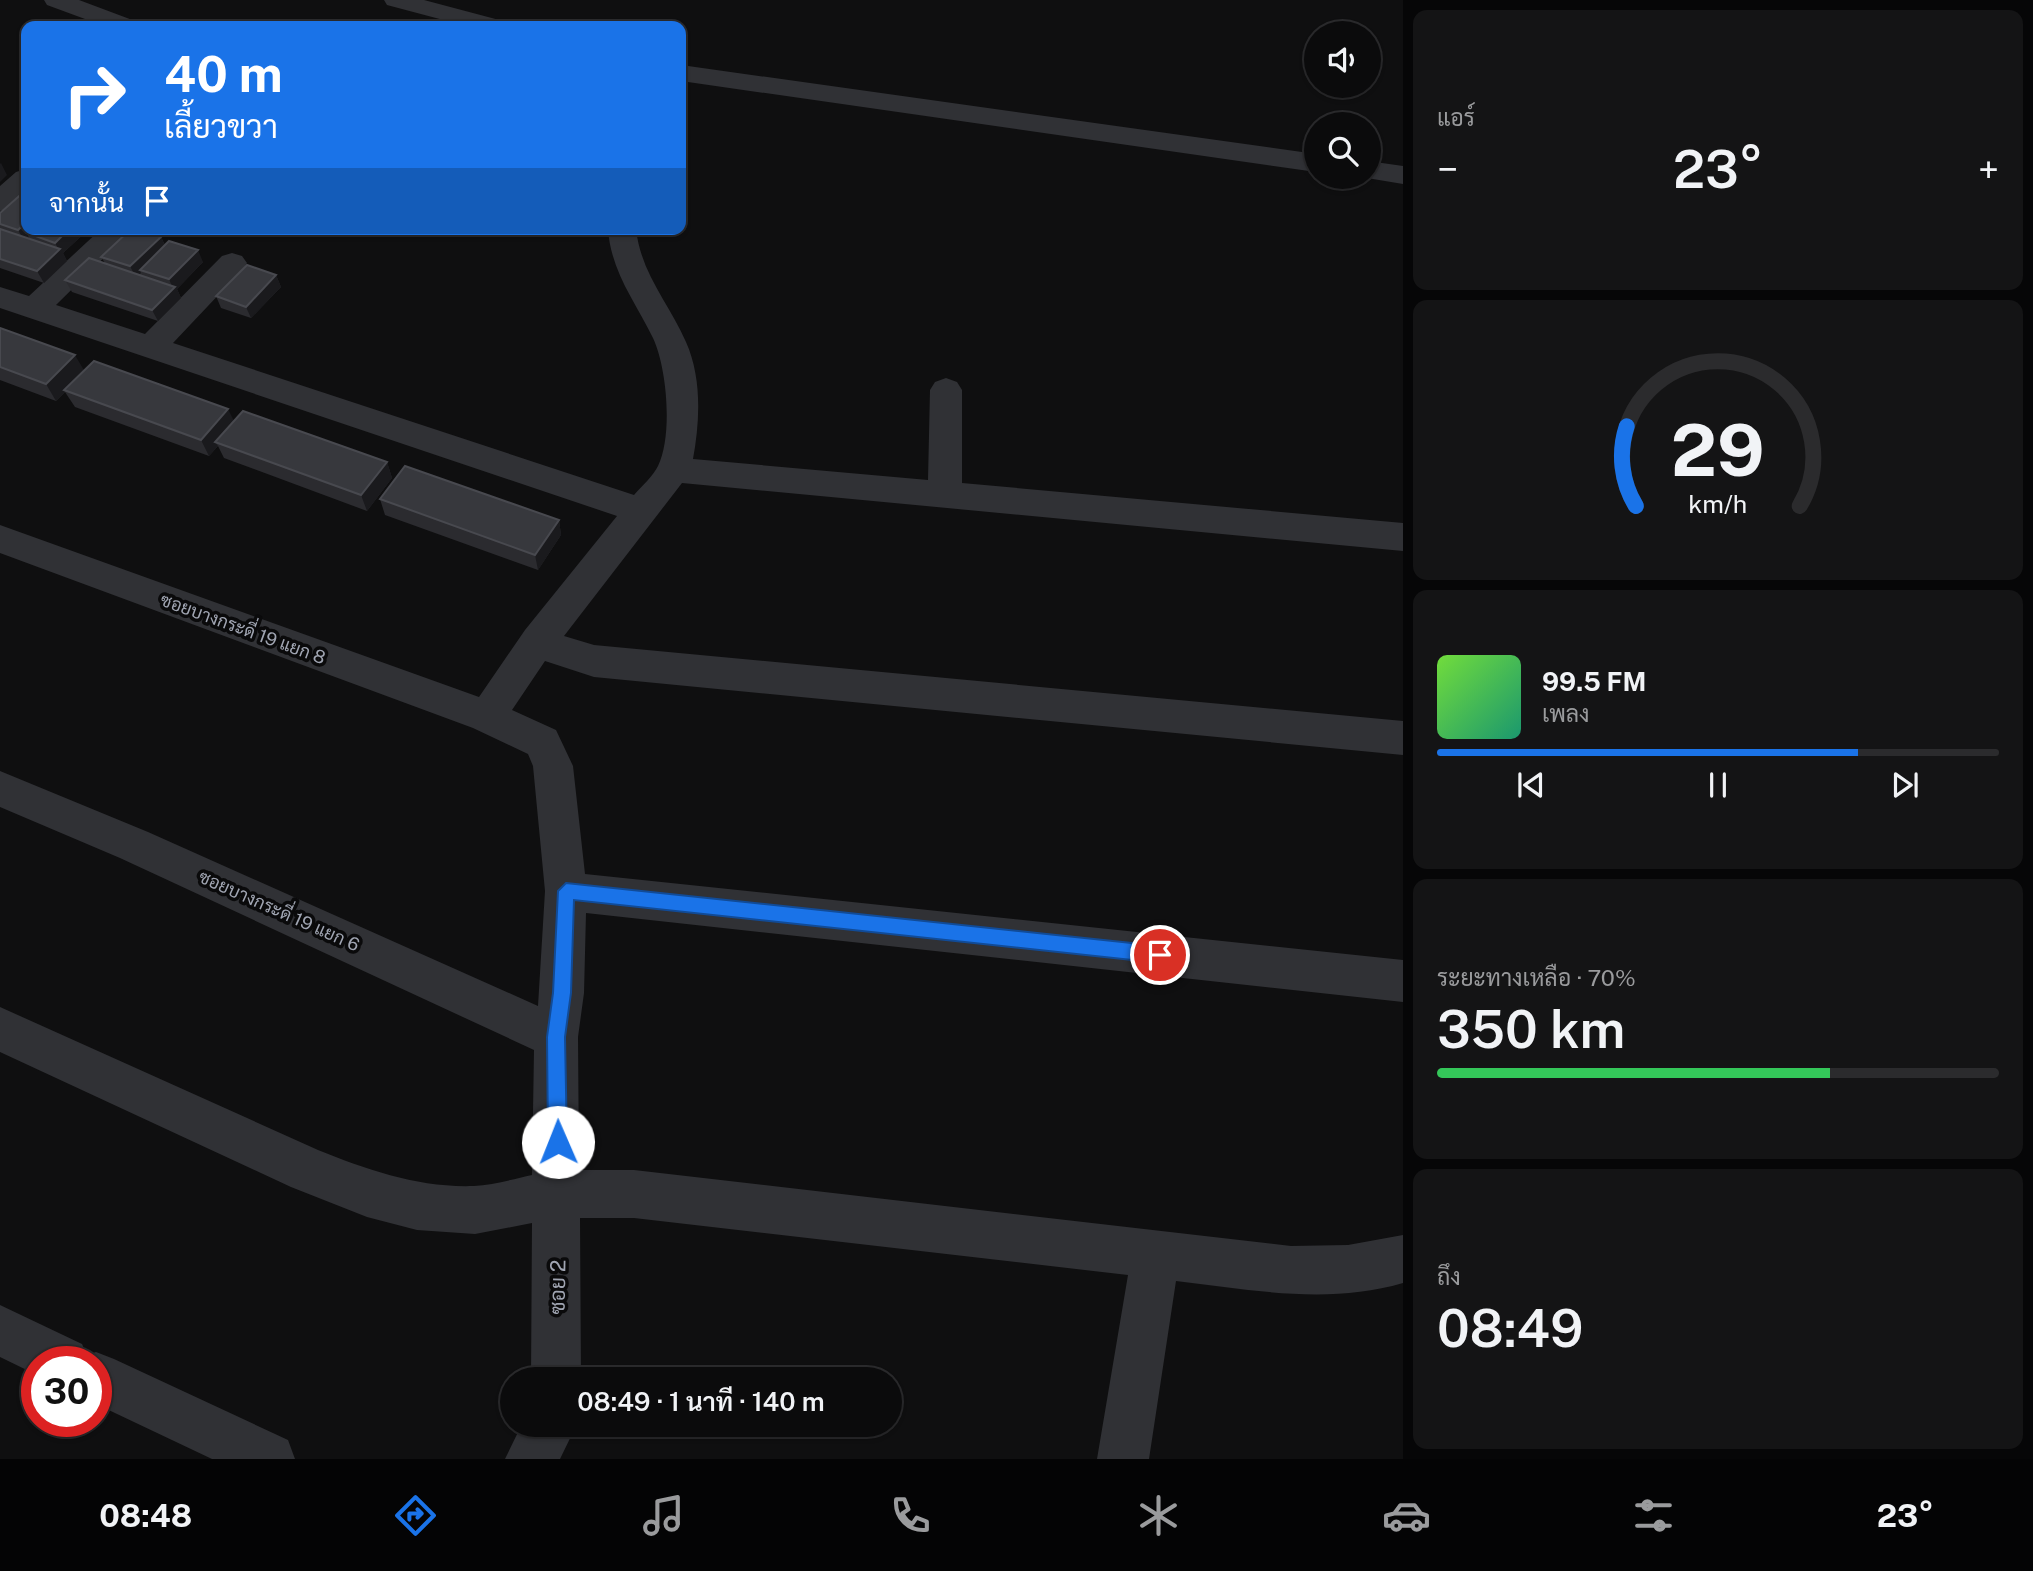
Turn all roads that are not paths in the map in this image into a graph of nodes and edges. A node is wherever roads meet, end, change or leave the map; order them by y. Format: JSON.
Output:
{"nodes":[{"id":1,"x":56,"y":0,"type":"edge"},
{"id":2,"x":396,"y":0,"type":"edge"},
{"id":3,"x":113,"y":21,"type":"edge"},
{"id":4,"x":475,"y":21,"type":"edge"},
{"id":5,"x":686,"y":74,"type":"edge"},
{"id":6,"x":1304,"y":161,"type":"edge"},
{"id":7,"x":1381,"y":172,"type":"edge"},
{"id":8,"x":1403,"y":175,"type":"edge"},
{"id":9,"x":21,"y":183,"type":"edge"},
{"id":10,"x":0,"y":202,"type":"edge"},
{"id":11,"x":113,"y":235,"type":"edge"},
{"id":12,"x":623,"y":235,"type":"edge"},
{"id":13,"x":232,"y":263,"type":"dead end"},
{"id":14,"x":0,"y":297,"type":"edge"},
{"id":15,"x":34,"y":308,"type":"junction"},
{"id":16,"x":151,"y":347,"type":"junction"},
{"id":17,"x":946,"y":390,"type":"dead end"},
{"id":18,"x":674,"y":470,"type":"junction"},
{"id":19,"x":946,"y":494,"type":"junction"},
{"id":20,"x":642,"y":511,"type":"junction"},
{"id":21,"x":1403,"y":537,"type":"edge"},
{"id":22,"x":0,"y":538,"type":"edge"},
{"id":23,"x":538,"y":641,"type":"junction"},
{"id":24,"x":487,"y":716,"type":"junction"},
{"id":25,"x":1403,"y":738,"type":"edge"},
{"id":26,"x":0,"y":789,"type":"edge"},
{"id":27,"x":566,"y":891,"type":"junction"},
{"id":28,"x":1403,"y":981,"type":"edge"},
{"id":29,"x":0,"y":1029,"type":"edge"},
{"id":30,"x":556,"y":1037,"type":"junction"},
{"id":31,"x":559,"y":1194,"type":"junction"},
{"id":32,"x":1156,"y":1254,"type":"junction"},
{"id":33,"x":1403,"y":1259,"type":"edge"},
{"id":34,"x":0,"y":1330,"type":"edge"},
{"id":35,"x":32,"y":1346,"type":"edge"},
{"id":36,"x":556,"y":1367,"type":"edge"},
{"id":37,"x":112,"y":1385,"type":"edge"},
{"id":38,"x":544,"y":1437,"type":"edge"},
{"id":39,"x":269,"y":1459,"type":"edge"},
{"id":40,"x":531,"y":1459,"type":"edge"},
{"id":41,"x":1123,"y":1459,"type":"edge"}],
"edges":[{"from":1,"to":3,"type":"street"},
{"from":2,"to":4,"type":"street"},
{"from":5,"to":6,"type":"street"},
{"from":7,"to":8,"type":"street"},
{"from":9,"to":10,"type":"street"},
{"from":11,"to":15,"type":"street"},
{"from":12,"to":18,"type":"street"},
{"from":13,"to":16,"type":"street"},
{"from":14,"to":15,"type":"street"},
{"from":15,"to":16,"type":"street"},
{"from":16,"to":20,"type":"street"},
{"from":17,"to":19,"type":"street"},
{"from":18,"to":19,"type":"street"},
{"from":18,"to":20,"type":"street"},
{"from":19,"to":21,"type":"street"},
{"from":20,"to":23,"type":"street"},
{"from":22,"to":24,"type":"street","name":"ซอยบางกระดี่ 19 แยก 8"},
{"from":23,"to":24,"type":"street"},
{"from":23,"to":25,"type":"street"},
{"from":24,"to":27,"type":"street","name":"ซอยบางกระดี่ 19 แยก 8"},
{"from":26,"to":30,"type":"street","name":"ซอยบางกระดี่ 19 แยก 6"},
{"from":27,"to":28,"type":"street"},
{"from":27,"to":30,"type":"street","name":"ซอย 2"},
{"from":29,"to":31,"type":"street"},
{"from":30,"to":31,"type":"street","name":"ซอย 2"},
{"from":31,"to":32,"type":"street"},
{"from":31,"to":36,"type":"street","name":"ซอย 2"},
{"from":32,"to":33,"type":"street"},
{"from":32,"to":41,"type":"street"},
{"from":34,"to":35,"type":"street"},
{"from":37,"to":39,"type":"street"},
{"from":38,"to":40,"type":"street"}]}
